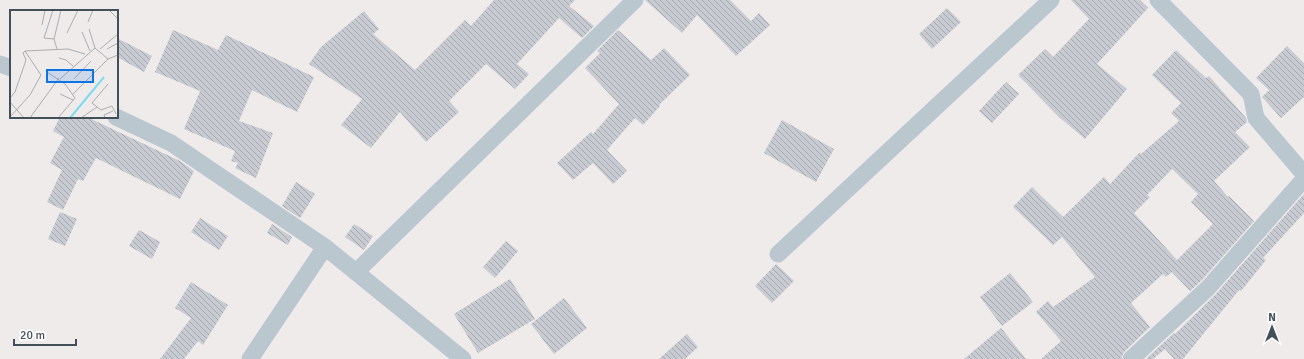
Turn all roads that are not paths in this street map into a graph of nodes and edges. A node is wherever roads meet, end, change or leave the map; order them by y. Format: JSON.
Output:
{"nodes":[{"id":1,"x":635,"y":0,"type":"edge"},
{"id":2,"x":1051,"y":0,"type":"edge"},
{"id":3,"x":1158,"y":0,"type":"edge"},
{"id":4,"x":0,"y":64,"type":"edge"},
{"id":5,"x":10,"y":68,"type":"edge"},
{"id":6,"x":118,"y":118,"type":"edge"},
{"id":7,"x":1304,"y":174,"type":"edge"},
{"id":8,"x":1304,"y":179,"type":"edge"},
{"id":9,"x":325,"y":247,"type":"junction"},
{"id":10,"x":778,"y":254,"type":"dead end"},
{"id":11,"x":356,"y":272,"type":"junction"},
{"id":12,"x":250,"y":359,"type":"edge"},
{"id":13,"x":463,"y":359,"type":"edge"},
{"id":14,"x":1131,"y":359,"type":"edge"}],
"edges":[{"from":1,"to":11,"type":"street"},
{"from":2,"to":10,"type":"street"},
{"from":3,"to":7,"type":"street"},
{"from":4,"to":5,"type":"street"},
{"from":6,"to":9,"type":"street"},
{"from":8,"to":14,"type":"street"},
{"from":9,"to":11,"type":"street"},
{"from":9,"to":12,"type":"street"},
{"from":11,"to":13,"type":"street"}]}
